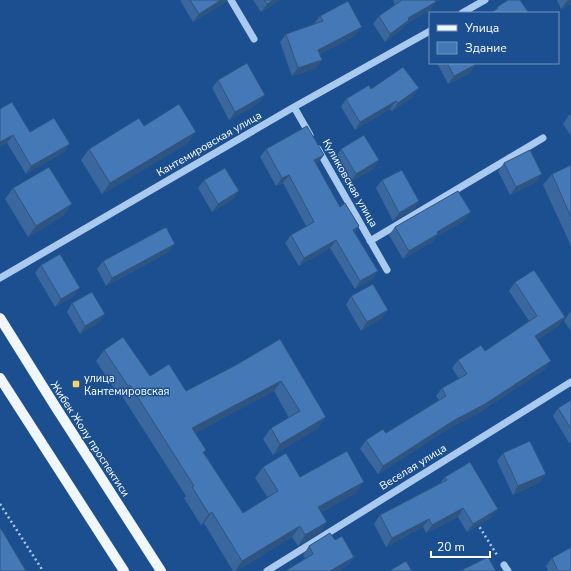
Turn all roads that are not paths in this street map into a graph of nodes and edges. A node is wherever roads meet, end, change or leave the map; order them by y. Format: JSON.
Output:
{"nodes":[{"id":1,"x":231,"y":0,"type":"edge"},
{"id":2,"x":485,"y":0,"type":"edge"},
{"id":3,"x":464,"y":12,"type":"edge"},
{"id":4,"x":429,"y":32,"type":"edge"},
{"id":5,"x":254,"y":38,"type":"dead end"},
{"id":6,"x":294,"y":107,"type":"junction"},
{"id":7,"x":543,"y":138,"type":"dead end"},
{"id":8,"x":370,"y":241,"type":"junction"},
{"id":9,"x":387,"y":270,"type":"dead end"},
{"id":10,"x":0,"y":278,"type":"edge"},
{"id":11,"x":0,"y":318,"type":"edge"},
{"id":12,"x":0,"y":378,"type":"edge"},
{"id":13,"x":571,"y":382,"type":"edge"},
{"id":14,"x":124,"y":571,"type":"edge"},
{"id":15,"x":161,"y":571,"type":"edge"},
{"id":16,"x":267,"y":571,"type":"edge"}],
"edges":[{"from":1,"to":5,"type":"street"},
{"from":2,"to":3,"type":"street"},
{"from":4,"to":6,"type":"street","name":"Кантемировская улица"},
{"from":6,"to":8,"type":"street","name":"Куликовская улица"},
{"from":6,"to":10,"type":"street","name":"Кантемировская улица"},
{"from":7,"to":8,"type":"street"},
{"from":8,"to":9,"type":"street","name":"Куликовская улица"},
{"from":11,"to":15,"type":"main road","name":"Жибек Жолу проспектиси"},
{"from":12,"to":14,"type":"main road"},
{"from":13,"to":16,"type":"street","name":"Веселая улица"}]}
